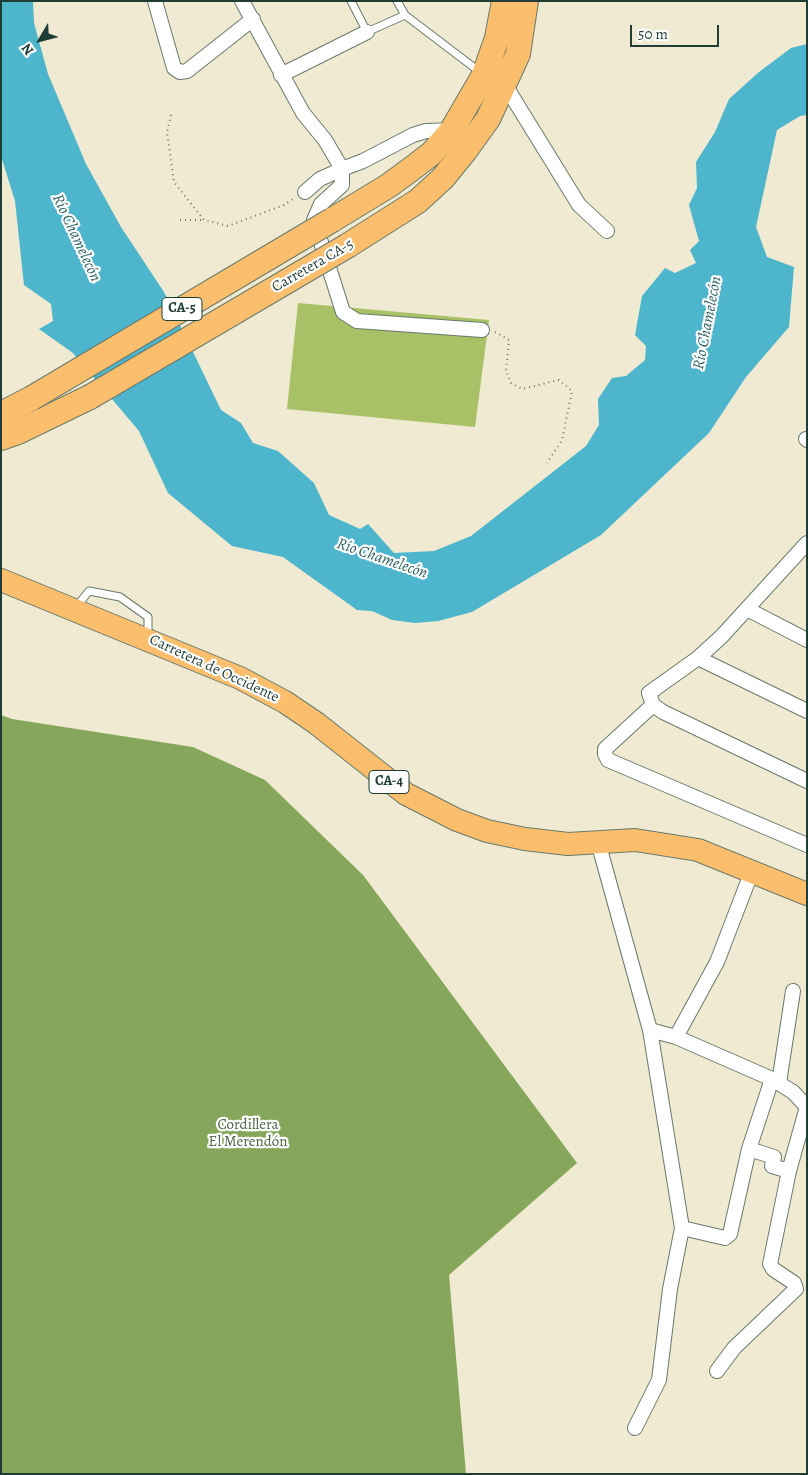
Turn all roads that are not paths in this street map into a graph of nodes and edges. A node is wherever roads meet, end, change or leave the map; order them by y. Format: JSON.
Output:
{"nodes":[{"id":1,"x":155,"y":1,"type":"edge"},
{"id":2,"x":242,"y":1,"type":"edge"},
{"id":3,"x":351,"y":1,"type":"edge"},
{"id":4,"x":397,"y":1,"type":"edge"},
{"id":5,"x":504,"y":1,"type":"edge"},
{"id":6,"x":530,"y":5,"type":"edge"},
{"id":7,"x":405,"y":15,"type":"junction"},
{"id":8,"x":253,"y":19,"type":"junction"},
{"id":9,"x":367,"y":32,"type":"junction"},
{"id":10,"x":281,"y":75,"type":"junction"},
{"id":11,"x":495,"y":80,"type":"junction"},
{"id":12,"x":452,"y":130,"type":"junction"},
{"id":13,"x":342,"y":169,"type":"junction"},
{"id":14,"x":305,"y":192,"type":"road end"},
{"id":15,"x":607,"y":231,"type":"dead end"},
{"id":16,"x":482,"y":330,"type":"road end"},
{"id":17,"x":1,"y":414,"type":"edge"},
{"id":18,"x":1,"y":438,"type":"edge"},
{"id":19,"x":807,"y":543,"type":"edge"},
{"id":20,"x":1,"y":580,"type":"edge"},
{"id":21,"x":747,"y":609,"type":"junction"},
{"id":22,"x":807,"y":640,"type":"edge"},
{"id":23,"x":698,"y":658,"type":"junction"},
{"id":24,"x":653,"y":705,"type":"junction"},
{"id":25,"x":807,"y":711,"type":"edge"},
{"id":26,"x":807,"y":781,"type":"edge"},
{"id":27,"x":598,"y":842,"type":"junction"},
{"id":28,"x":807,"y":844,"type":"edge"},
{"id":29,"x":752,"y":870,"type":"junction"},
{"id":30,"x":807,"y":894,"type":"edge"},
{"id":31,"x":793,"y":991,"type":"dead end"},
{"id":32,"x":650,"y":1030,"type":"junction"},
{"id":33,"x":676,"y":1036,"type":"junction"},
{"id":34,"x":776,"y":1081,"type":"junction"},
{"id":35,"x":807,"y":1107,"type":"edge"},
{"id":36,"x":749,"y":1149,"type":"junction"},
{"id":37,"x":789,"y":1170,"type":"junction"},
{"id":38,"x":682,"y":1228,"type":"junction"},
{"id":39,"x":717,"y":1371,"type":"dead end"},
{"id":40,"x":635,"y":1428,"type":"dead end"}],
"edges":[{"from":1,"to":8,"type":"street"},
{"from":2,"to":8,"type":"street"},
{"from":3,"to":9,"type":"lane"},
{"from":4,"to":7,"type":"lane"},
{"from":5,"to":11,"type":"highway","name":"Carretera CA-5","number":"CA-5"},
{"from":6,"to":11,"type":"highway","name":"Carretera CA-5","number":"CA-5"},
{"from":7,"to":9,"type":"lane"},
{"from":7,"to":11,"type":"lane"},
{"from":8,"to":10,"type":"street"},
{"from":9,"to":10,"type":"street"},
{"from":10,"to":13,"type":"street"},
{"from":11,"to":12,"type":"highway","name":"Carretera CA-5","number":"CA-5"},
{"from":11,"to":15,"type":"street"},
{"from":11,"to":18,"type":"highway","name":"Carretera CA-5","number":"CA-5","bridge":true},
{"from":12,"to":13,"type":"street"},
{"from":12,"to":17,"type":"highway","name":"Carretera CA-5","number":"CA-5","bridge":true},
{"from":13,"to":14,"type":"street"},
{"from":13,"to":16,"type":"street"},
{"from":19,"to":21,"type":"street"},
{"from":20,"to":27,"type":"main road","name":"Carretera de Occidente","number":"CA-4"},
{"from":21,"to":22,"type":"street"},
{"from":21,"to":23,"type":"street"},
{"from":23,"to":24,"type":"street"},
{"from":23,"to":25,"type":"street"},
{"from":24,"to":26,"type":"street"},
{"from":24,"to":28,"type":"street"},
{"from":27,"to":29,"type":"main road","name":"Carretera de Occidente","number":"CA-4"},
{"from":27,"to":32,"type":"street"},
{"from":29,"to":30,"type":"main road","name":"Carretera de Occidente","number":"CA-4"},
{"from":29,"to":33,"type":"street"},
{"from":31,"to":34,"type":"street"},
{"from":32,"to":33,"type":"street"},
{"from":32,"to":38,"type":"street"},
{"from":33,"to":34,"type":"street"},
{"from":34,"to":35,"type":"street"},
{"from":34,"to":36,"type":"street"},
{"from":35,"to":37,"type":"street"},
{"from":36,"to":37,"type":"street"},
{"from":36,"to":38,"type":"street"},
{"from":37,"to":39,"type":"street"},
{"from":38,"to":40,"type":"street"}]}
